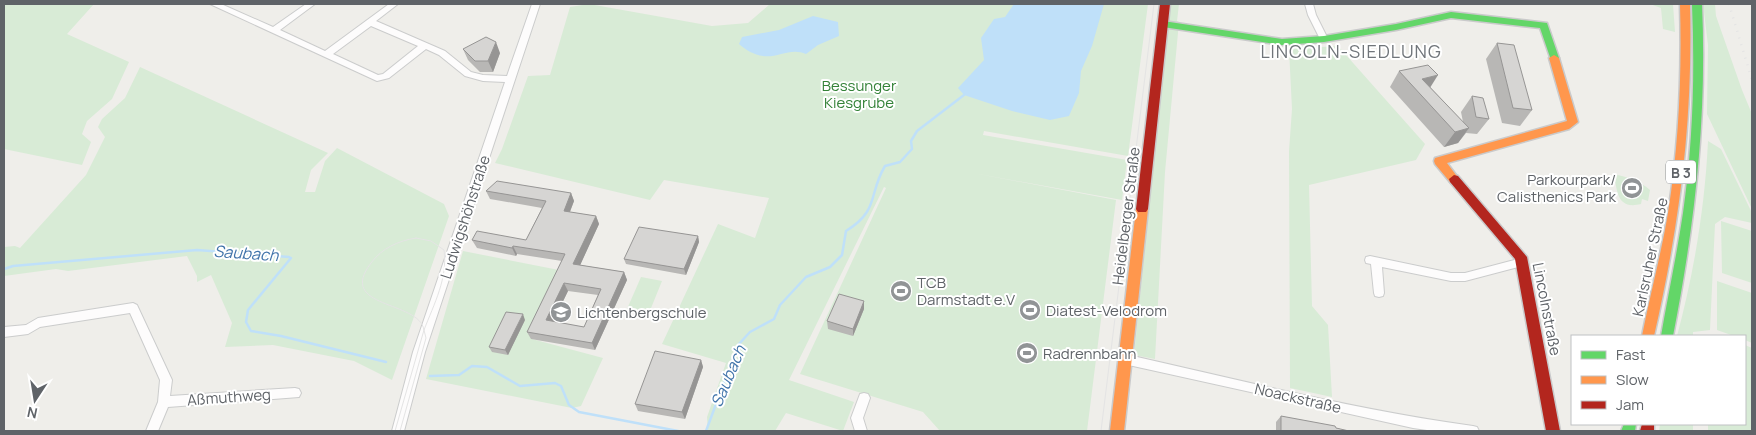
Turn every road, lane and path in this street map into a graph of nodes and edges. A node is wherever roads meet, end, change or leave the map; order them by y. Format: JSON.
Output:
{"nodes":[{"id":1,"x":311,"y":4,"type":"edge"},
{"id":2,"x":394,"y":4,"type":"edge"},
{"id":3,"x":536,"y":4,"type":"edge"},
{"id":4,"x":1165,"y":4,"type":"edge"},
{"id":5,"x":1309,"y":4,"type":"edge"},
{"id":6,"x":1685,"y":4,"type":"edge"},
{"id":7,"x":1697,"y":4,"type":"edge"},
{"id":8,"x":222,"y":5,"type":"edge"},
{"id":9,"x":370,"y":22,"type":"junction"},
{"id":10,"x":1163,"y":24,"type":"junction"},
{"id":11,"x":273,"y":31,"type":"junction"},
{"id":12,"x":1324,"y":39,"type":"junction"},
{"id":13,"x":424,"y":46,"type":"junction"},
{"id":14,"x":326,"y":55,"type":"junction"},
{"id":15,"x":511,"y":79,"type":"junction"},
{"id":16,"x":1522,"y":262,"type":"junction"},
{"id":17,"x":1379,"y":293,"type":"dead end"},
{"id":18,"x":4,"y":332,"type":"edge"},
{"id":19,"x":1648,"y":335,"type":"edge"},
{"id":20,"x":1667,"y":335,"type":"edge"},
{"id":21,"x":1124,"y":359,"type":"junction"},
{"id":22,"x":295,"y":393,"type":"dead end"},
{"id":23,"x":864,"y":398,"type":"dead end"},
{"id":24,"x":164,"y":402,"type":"junction"},
{"id":25,"x":152,"y":431,"type":"edge"},
{"id":26,"x":398,"y":431,"type":"edge"},
{"id":27,"x":861,"y":431,"type":"edge"},
{"id":28,"x":1117,"y":431,"type":"edge"},
{"id":29,"x":1473,"y":431,"type":"edge"},
{"id":30,"x":1553,"y":431,"type":"edge"}],
"edges":[{"from":1,"to":11,"type":"street"},
{"from":2,"to":9,"type":"street"},
{"from":3,"to":15,"type":"street","name":"Ludwigshöhstraße"},
{"from":4,"to":10,"type":"street","name":"Heidelberger Straße"},
{"from":5,"to":12,"type":"street"},
{"from":6,"to":19,"type":"street","name":"Karlsruher Straße","number":"B 3"},
{"from":7,"to":20,"type":"street","name":"Karlsruher Straße","number":"B 3"},
{"from":8,"to":11,"type":"street"},
{"from":9,"to":13,"type":"street"},
{"from":9,"to":14,"type":"street"},
{"from":10,"to":12,"type":"street"},
{"from":10,"to":21,"type":"street","name":"Heidelberger Straße"},
{"from":11,"to":14,"type":"street"},
{"from":12,"to":16,"type":"street","name":"Lincolnstraße"},
{"from":13,"to":14,"type":"street"},
{"from":13,"to":15,"type":"street"},
{"from":15,"to":26,"type":"street","name":"Ludwigshöhstraße"},
{"from":16,"to":17,"type":"street"},
{"from":16,"to":30,"type":"street","name":"Lincolnstraße"},
{"from":18,"to":24,"type":"street"},
{"from":21,"to":28,"type":"street","name":"Heidelberger Straße"},
{"from":21,"to":29,"type":"street","name":"Noackstraße"},
{"from":22,"to":24,"type":"street","name":"Aßmuthweg"},
{"from":23,"to":27,"type":"street"},
{"from":24,"to":25,"type":"street"}]}
